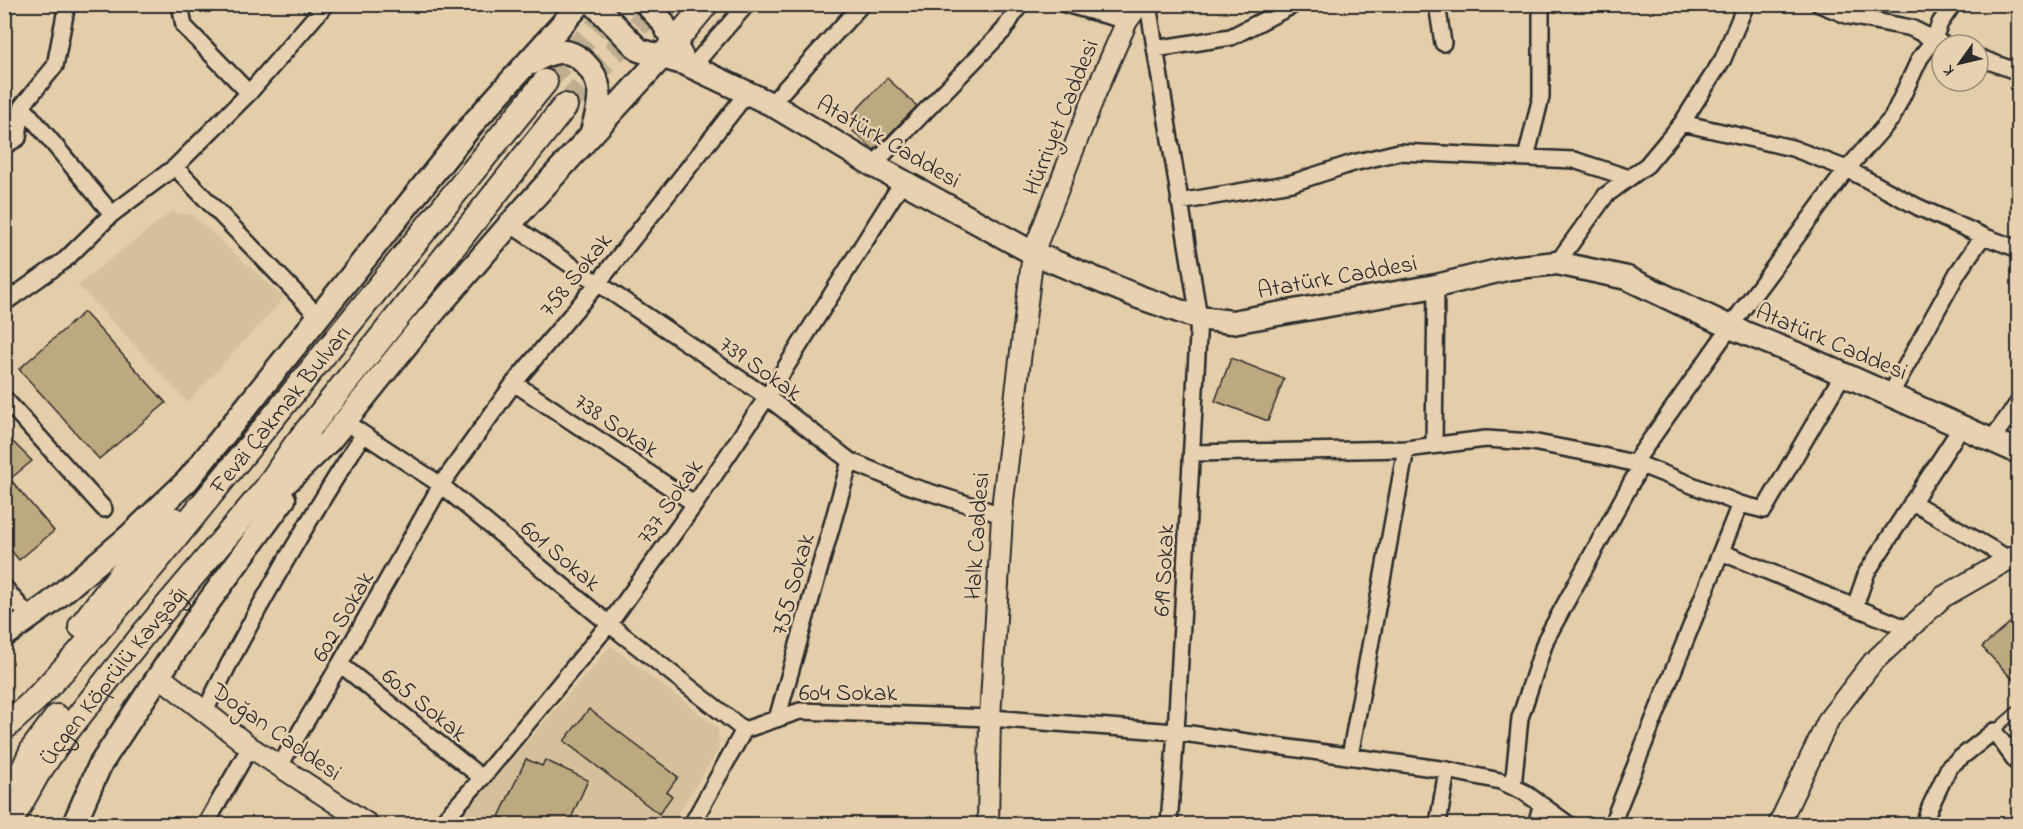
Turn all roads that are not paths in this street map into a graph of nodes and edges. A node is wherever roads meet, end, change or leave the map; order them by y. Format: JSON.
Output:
{"nodes":[{"id":1,"x":67,"y":4,"type":"edge"},
{"id":2,"x":180,"y":4,"type":"edge"},
{"id":3,"x":326,"y":4,"type":"edge"},
{"id":4,"x":580,"y":4,"type":"edge"},
{"id":5,"x":594,"y":4,"type":"edge"},
{"id":6,"x":646,"y":4,"type":"edge"},
{"id":7,"x":706,"y":4,"type":"edge"},
{"id":8,"x":747,"y":4,"type":"edge"},
{"id":9,"x":862,"y":4,"type":"edge"},
{"id":10,"x":1020,"y":4,"type":"edge"},
{"id":11,"x":1065,"y":4,"type":"edge"},
{"id":12,"x":1140,"y":4,"type":"edge"},
{"id":13,"x":1148,"y":4,"type":"edge"},
{"id":14,"x":1295,"y":4,"type":"edge"},
{"id":15,"x":1437,"y":4,"type":"edge"},
{"id":16,"x":1541,"y":4,"type":"edge"},
{"id":17,"x":1746,"y":4,"type":"edge"},
{"id":18,"x":1819,"y":4,"type":"edge"},
{"id":19,"x":1953,"y":4,"type":"edge"},
{"id":20,"x":1127,"y":21,"type":"junction"},
{"id":21,"x":1940,"y":33,"type":"edge"},
{"id":22,"x":1930,"y":38,"type":"edge"},
{"id":23,"x":1443,"y":43,"type":"dead end"},
{"id":24,"x":1155,"y":49,"type":"junction"},
{"id":25,"x":668,"y":50,"type":"junction"},
{"id":26,"x":1930,"y":50,"type":"edge"},
{"id":27,"x":1990,"y":61,"type":"edge"},
{"id":28,"x":689,"y":66,"type":"junction"},
{"id":29,"x":520,"y":71,"type":"junction"},
{"id":30,"x":2019,"y":72,"type":"edge"},
{"id":31,"x":545,"y":82,"type":"tunnel mouth"},
{"id":32,"x":249,"y":93,"type":"junction"},
{"id":33,"x":747,"y":93,"type":"junction"},
{"id":34,"x":771,"y":105,"type":"junction"},
{"id":35,"x":22,"y":106,"type":"junction"},
{"id":36,"x":565,"y":106,"type":"tunnel mouth"},
{"id":37,"x":1682,"y":123,"type":"junction"},
{"id":38,"x":591,"y":137,"type":"junction"},
{"id":39,"x":4,"y":146,"type":"edge"},
{"id":40,"x":1526,"y":158,"type":"junction"},
{"id":41,"x":873,"y":165,"type":"junction"},
{"id":42,"x":175,"y":167,"type":"junction"},
{"id":43,"x":1847,"y":170,"type":"junction"},
{"id":44,"x":1629,"y":178,"type":"junction"},
{"id":45,"x":903,"y":181,"type":"junction"},
{"id":46,"x":1179,"y":202,"type":"junction"},
{"id":47,"x":112,"y":214,"type":"junction"},
{"id":48,"x":510,"y":224,"type":"junction"},
{"id":49,"x":1983,"y":236,"type":"junction"},
{"id":50,"x":2019,"y":249,"type":"edge"},
{"id":51,"x":1033,"y":253,"type":"junction"},
{"id":52,"x":1557,"y":263,"type":"junction"},
{"id":53,"x":598,"y":283,"type":"junction"},
{"id":54,"x":1436,"y":286,"type":"junction"},
{"id":55,"x":4,"y":303,"type":"edge"},
{"id":56,"x":320,"y":317,"type":"junction"},
{"id":57,"x":1199,"y":318,"type":"junction"},
{"id":58,"x":1730,"y":327,"type":"junction"},
{"id":59,"x":1842,"y":374,"type":"junction"},
{"id":60,"x":514,"y":383,"type":"junction"},
{"id":61,"x":1890,"y":394,"type":"junction"},
{"id":62,"x":767,"y":397,"type":"junction"},
{"id":63,"x":4,"y":398,"type":"edge"},
{"id":64,"x":2019,"y":403,"type":"edge"},
{"id":65,"x":1962,"y":426,"type":"junction"},
{"id":66,"x":354,"y":428,"type":"junction"},
{"id":67,"x":1992,"y":439,"type":"junction"},
{"id":68,"x":330,"y":440,"type":"junction"},
{"id":69,"x":1434,"y":445,"type":"junction"},
{"id":70,"x":295,"y":446,"type":"junction"},
{"id":71,"x":247,"y":449,"type":"junction"},
{"id":72,"x":1406,"y":449,"type":"junction"},
{"id":73,"x":2019,"y":452,"type":"edge"},
{"id":74,"x":1192,"y":453,"type":"junction"},
{"id":75,"x":850,"y":461,"type":"junction"},
{"id":76,"x":1638,"y":464,"type":"junction"},
{"id":77,"x":188,"y":480,"type":"junction"},
{"id":78,"x":441,"y":485,"type":"junction"},
{"id":79,"x":1912,"y":502,"type":"junction"},
{"id":80,"x":695,"y":504,"type":"junction"},
{"id":81,"x":1740,"y":504,"type":"junction"},
{"id":82,"x":105,"y":509,"type":"dead end"},
{"id":83,"x":1002,"y":515,"type":"junction"},
{"id":84,"x":1721,"y":552,"type":"junction"},
{"id":85,"x":2014,"y":556,"type":"edge"},
{"id":86,"x":134,"y":557,"type":"junction"},
{"id":87,"x":204,"y":562,"type":"junction"},
{"id":88,"x":4,"y":587,"type":"edge"},
{"id":89,"x":1855,"y":606,"type":"junction"},
{"id":90,"x":30,"y":618,"type":"junction"},
{"id":91,"x":609,"y":624,"type":"junction"},
{"id":92,"x":1908,"y":629,"type":"junction"},
{"id":93,"x":4,"y":636,"type":"edge"},
{"id":94,"x":340,"y":664,"type":"junction"},
{"id":95,"x":159,"y":676,"type":"junction"},
{"id":96,"x":2019,"y":710,"type":"edge"},
{"id":97,"x":205,"y":711,"type":"junction"},
{"id":98,"x":777,"y":718,"type":"junction"},
{"id":99,"x":990,"y":718,"type":"junction"},
{"id":100,"x":4,"y":727,"type":"edge"},
{"id":101,"x":744,"y":730,"type":"junction"},
{"id":102,"x":1994,"y":731,"type":"junction"},
{"id":103,"x":1176,"y":732,"type":"junction"},
{"id":104,"x":2019,"y":737,"type":"edge"},
{"id":105,"x":250,"y":747,"type":"junction"},
{"id":106,"x":2006,"y":748,"type":"junction"},
{"id":107,"x":1350,"y":756,"type":"junction"},
{"id":108,"x":2019,"y":765,"type":"edge"},
{"id":109,"x":279,"y":767,"type":"junction"},
{"id":110,"x":1447,"y":770,"type":"junction"},
{"id":111,"x":482,"y":778,"type":"junction"},
{"id":112,"x":1513,"y":787,"type":"junction"},
{"id":113,"x":1541,"y":807,"type":"junction"},
{"id":114,"x":7,"y":825,"type":"edge"},
{"id":115,"x":74,"y":825,"type":"edge"},
{"id":116,"x":206,"y":825,"type":"edge"},
{"id":117,"x":368,"y":825,"type":"edge"},
{"id":118,"x":440,"y":825,"type":"edge"},
{"id":119,"x":692,"y":825,"type":"edge"},
{"id":120,"x":988,"y":825,"type":"edge"},
{"id":121,"x":1169,"y":825,"type":"edge"},
{"id":122,"x":1438,"y":825,"type":"edge"},
{"id":123,"x":1536,"y":825,"type":"edge"},
{"id":124,"x":1568,"y":825,"type":"edge"},
{"id":125,"x":1612,"y":825,"type":"edge"},
{"id":126,"x":1779,"y":825,"type":"edge"},
{"id":127,"x":1924,"y":825,"type":"edge"}],
"edges":[{"from":1,"to":35,"type":"street"},
{"from":2,"to":32,"type":"street"},
{"from":3,"to":32,"type":"street"},
{"from":4,"to":29,"type":"main road"},
{"from":5,"to":25,"type":"main road","name":"Atatürk Caddesi"},
{"from":6,"to":25,"type":"main road"},
{"from":7,"to":25,"type":"main road"},
{"from":8,"to":28,"type":"street"},
{"from":9,"to":34,"type":"street"},
{"from":10,"to":41,"type":"street"},
{"from":11,"to":20,"type":"street"},
{"from":12,"to":20,"type":"street","name":"Hürriyet Caddesi"},
{"from":13,"to":24,"type":"street","name":"619 Sokak"},
{"from":14,"to":24,"type":"street"},
{"from":15,"to":23,"type":"street"},
{"from":16,"to":40,"type":"street"},
{"from":17,"to":37,"type":"street"},
{"from":18,"to":22,"type":"street"},
{"from":19,"to":21,"type":"street"},
{"from":20,"to":51,"type":"street","name":"Hürriyet Caddesi"},
{"from":24,"to":46,"type":"street","name":"619 Sokak"},
{"from":25,"to":28,"type":"main road","name":"Atatürk Caddesi"},
{"from":25,"to":38,"type":"main road"},
{"from":26,"to":43,"type":"street"},
{"from":27,"to":30,"type":"street"},
{"from":28,"to":33,"type":"main road","name":"Atatürk Caddesi"},
{"from":29,"to":38,"type":"main road"},
{"from":29,"to":56,"type":"main road"},
{"from":31,"to":71,"type":"main road","name":"Fevzi Çakmak Bulvarı"},
{"from":32,"to":42,"type":"street"},
{"from":33,"to":34,"type":"main road","name":"Atatürk Caddesi"},
{"from":33,"to":53,"type":"street","name":"758 Sokak"},
{"from":34,"to":41,"type":"main road","name":"Atatürk Caddesi"},
{"from":35,"to":39,"type":"street"},
{"from":35,"to":47,"type":"street"},
{"from":36,"to":70,"type":"main road","name":"Fevzi Çakmak Bulvarı"},
{"from":37,"to":43,"type":"street"},
{"from":37,"to":44,"type":"street"},
{"from":38,"to":48,"type":"main road"},
{"from":40,"to":44,"type":"street"},
{"from":40,"to":46,"type":"street"},
{"from":41,"to":45,"type":"main road","name":"Atatürk Caddesi"},
{"from":42,"to":47,"type":"street"},
{"from":42,"to":56,"type":"street"},
{"from":43,"to":49,"type":"street"},
{"from":43,"to":58,"type":"street"},
{"from":44,"to":52,"type":"street"},
{"from":45,"to":51,"type":"main road","name":"Atatürk Caddesi"},
{"from":45,"to":62,"type":"street","name":"737 Sokak"},
{"from":46,"to":57,"type":"street","name":"619 Sokak"},
{"from":47,"to":55,"type":"street"},
{"from":48,"to":53,"type":"street","name":"739 Sokak"},
{"from":48,"to":66,"type":"main road"},
{"from":49,"to":50,"type":"street"},
{"from":49,"to":61,"type":"street"},
{"from":51,"to":57,"type":"main road","name":"Atatürk Caddesi"},
{"from":51,"to":83,"type":"street","name":"Halk Caddesi"},
{"from":52,"to":54,"type":"main road","name":"Atatürk Caddesi"},
{"from":52,"to":58,"type":"main road","name":"Atatürk Caddesi"},
{"from":53,"to":60,"type":"street","name":"758 Sokak"},
{"from":53,"to":62,"type":"street","name":"739 Sokak"},
{"from":54,"to":57,"type":"main road","name":"Atatürk Caddesi"},
{"from":54,"to":69,"type":"street"},
{"from":56,"to":77,"type":"main road"},
{"from":57,"to":74,"type":"street","name":"619 Sokak"},
{"from":58,"to":59,"type":"main road","name":"Atatürk Caddesi"},
{"from":58,"to":76,"type":"street"},
{"from":59,"to":61,"type":"main road","name":"Atatürk Caddesi"},
{"from":59,"to":81,"type":"street"},
{"from":60,"to":78,"type":"street","name":"758 Sokak"},
{"from":60,"to":80,"type":"street","name":"738 Sokak"},
{"from":61,"to":65,"type":"main road","name":"Atatürk Caddesi"},
{"from":62,"to":75,"type":"street","name":"739 Sokak"},
{"from":62,"to":80,"type":"street","name":"737 Sokak"},
{"from":63,"to":82,"type":"street"},
{"from":64,"to":67,"type":"street"},
{"from":65,"to":67,"type":"main road","name":"Atatürk Caddesi"},
{"from":65,"to":79,"type":"street"},
{"from":66,"to":68,"type":"main road"},
{"from":66,"to":78,"type":"street","name":"601 Sokak"},
{"from":66,"to":97,"type":"street"},
{"from":67,"to":73,"type":"main road","name":"Atatürk Caddesi"},
{"from":68,"to":87,"type":"main road"},
{"from":68,"to":95,"type":"main road"},
{"from":69,"to":72,"type":"street"},
{"from":69,"to":76,"type":"street"},
{"from":70,"to":87,"type":"main road","name":"Fevzi Çakmak Bulvarı"},
{"from":70,"to":114,"type":"main road"},
{"from":71,"to":86,"type":"main road"},
{"from":71,"to":100,"type":"main road","name":"Fevzi Çakmak Bulvarı"},
{"from":72,"to":74,"type":"street"},
{"from":72,"to":107,"type":"street"},
{"from":74,"to":103,"type":"street","name":"619 Sokak"},
{"from":75,"to":83,"type":"street","name":"739 Sokak"},
{"from":75,"to":98,"type":"street","name":"755 Sokak"},
{"from":76,"to":81,"type":"street"},
{"from":76,"to":112,"type":"street"},
{"from":77,"to":86,"type":"main road"},
{"from":77,"to":90,"type":"main road"},
{"from":78,"to":91,"type":"street","name":"601 Sokak"},
{"from":78,"to":94,"type":"street","name":"602 Sokak"},
{"from":79,"to":85,"type":"street"},
{"from":79,"to":89,"type":"street"},
{"from":80,"to":91,"type":"street","name":"737 Sokak"},
{"from":81,"to":84,"type":"street"},
{"from":83,"to":99,"type":"street","name":"Halk Caddesi"},
{"from":84,"to":89,"type":"street"},
{"from":84,"to":125,"type":"street"},
{"from":85,"to":92,"type":"street"},
{"from":86,"to":100,"type":"main road"},
{"from":87,"to":114,"type":"main road","name":"Üçgen Köprülü Kavşağı"},
{"from":88,"to":90,"type":"street"},
{"from":89,"to":92,"type":"street"},
{"from":90,"to":93,"type":"main road"},
{"from":91,"to":101,"type":"street","name":"601 Sokak"},
{"from":91,"to":111,"type":"street","name":"737 Sokak"},
{"from":92,"to":126,"type":"street"},
{"from":94,"to":109,"type":"street","name":"602 Sokak"},
{"from":94,"to":111,"type":"street","name":"605 Sokak"},
{"from":95,"to":97,"type":"street","name":"Doğan Caddesi"},
{"from":95,"to":115,"type":"main road"},
{"from":96,"to":102,"type":"lane"},
{"from":97,"to":105,"type":"street","name":"Doğan Caddesi"},
{"from":98,"to":99,"type":"street","name":"604 Sokak"},
{"from":98,"to":101,"type":"street","name":"604 Sokak"},
{"from":99,"to":103,"type":"street","name":"604 Sokak"},
{"from":99,"to":120,"type":"street","name":"Halk Caddesi"},
{"from":101,"to":119,"type":"street"},
{"from":102,"to":106,"type":"street"},
{"from":102,"to":127,"type":"street"},
{"from":103,"to":107,"type":"street","name":"604 Sokak"},
{"from":103,"to":121,"type":"street","name":"619 Sokak"},
{"from":104,"to":106,"type":"lane"},
{"from":105,"to":109,"type":"street","name":"Doğan Caddesi"},
{"from":105,"to":116,"type":"street"},
{"from":106,"to":108,"type":"street"},
{"from":107,"to":110,"type":"street","name":"604 Sokak"},
{"from":109,"to":117,"type":"street","name":"Doğan Caddesi"},
{"from":110,"to":112,"type":"street","name":"604 Sokak"},
{"from":110,"to":122,"type":"street"},
{"from":111,"to":118,"type":"street","name":"737 Sokak"},
{"from":112,"to":113,"type":"street","name":"604 Sokak"},
{"from":113,"to":123,"type":"street"},
{"from":113,"to":124,"type":"street","name":"604 Sokak"}]}
